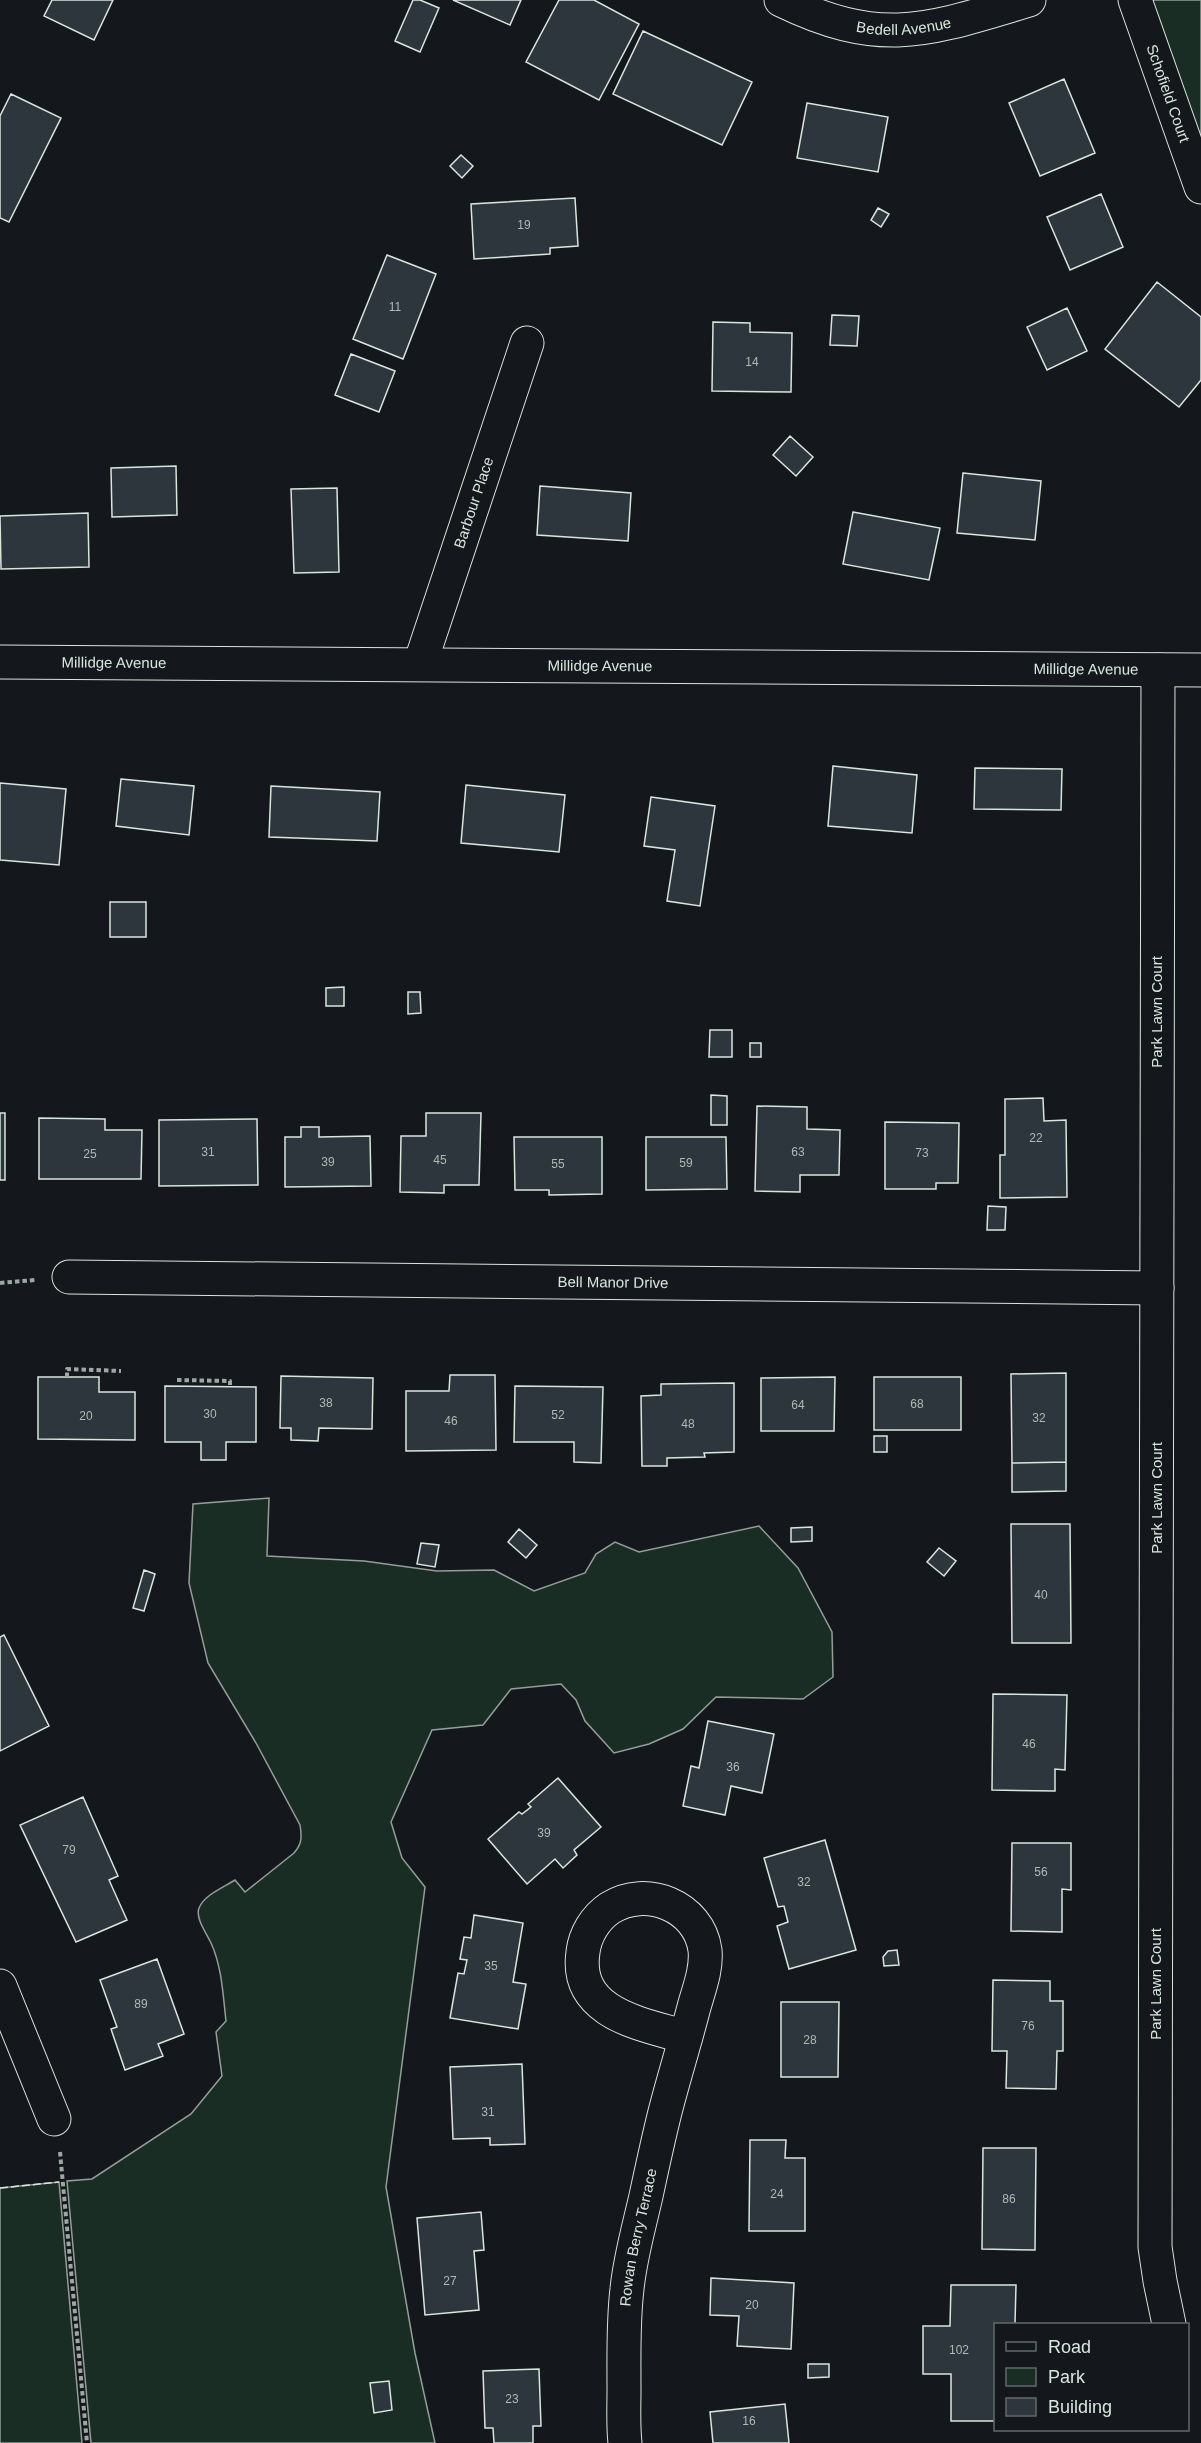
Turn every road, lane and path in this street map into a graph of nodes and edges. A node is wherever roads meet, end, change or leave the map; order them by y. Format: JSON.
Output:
{"nodes":[{"id":1,"x":781,"y":0,"type":"edge"},
{"id":2,"x":1029,"y":0,"type":"edge"},
{"id":3,"x":1135,"y":0,"type":"edge"},
{"id":4,"x":1201,"y":187,"type":"edge"},
{"id":5,"x":527,"y":343,"type":"dead end"},
{"id":6,"x":0,"y":662,"type":"edge"},
{"id":7,"x":420,"y":664,"type":"junction"},
{"id":8,"x":1158,"y":670,"type":"junction"},
{"id":9,"x":1201,"y":670,"type":"edge"},
{"id":10,"x":69,"y":1277,"type":"dead end"},
{"id":11,"x":1157,"y":1288,"type":"junction"},
{"id":12,"x":121,"y":1371,"type":"dead end"},
{"id":13,"x":67,"y":1377,"type":"dead end"},
{"id":14,"x":177,"y":1380,"type":"dead end"},
{"id":15,"x":230,"y":1386,"type":"dead end"},
{"id":16,"x":0,"y":1986,"type":"edge"},
{"id":17,"x":686,"y":2037,"type":"junction"},
{"id":18,"x":54,"y":2119,"type":"joint"},
{"id":19,"x":1169,"y":2323,"type":"edge"},
{"id":20,"x":87,"y":2443,"type":"edge"},
{"id":21,"x":625,"y":2443,"type":"edge"}],
"edges":[{"from":1,"to":2,"type":"street","name":"Bedell Avenue"},
{"from":3,"to":4,"type":"street","name":"Schofield Court"},
{"from":5,"to":7,"type":"street","name":"Barbour Place"},
{"from":6,"to":7,"type":"street","name":"Millidge Avenue"},
{"from":7,"to":8,"type":"street","name":"Millidge Avenue"},
{"from":8,"to":9,"type":"street","name":"Millidge Avenue"},
{"from":8,"to":11,"type":"street","name":"Park Lawn Court"},
{"from":10,"to":11,"type":"street","name":"Bell Manor Drive"},
{"from":11,"to":19,"type":"street","name":"Park Lawn Court"},
{"from":12,"to":13,"type":"path"},
{"from":14,"to":15,"type":"path"},
{"from":16,"to":18,"type":"street"},
{"from":17,"to":17,"type":"street","name":"Rowan Berry Terrace"},
{"from":17,"to":21,"type":"street","name":"Rowan Berry Terrace"},
{"from":18,"to":20,"type":"path"}]}
